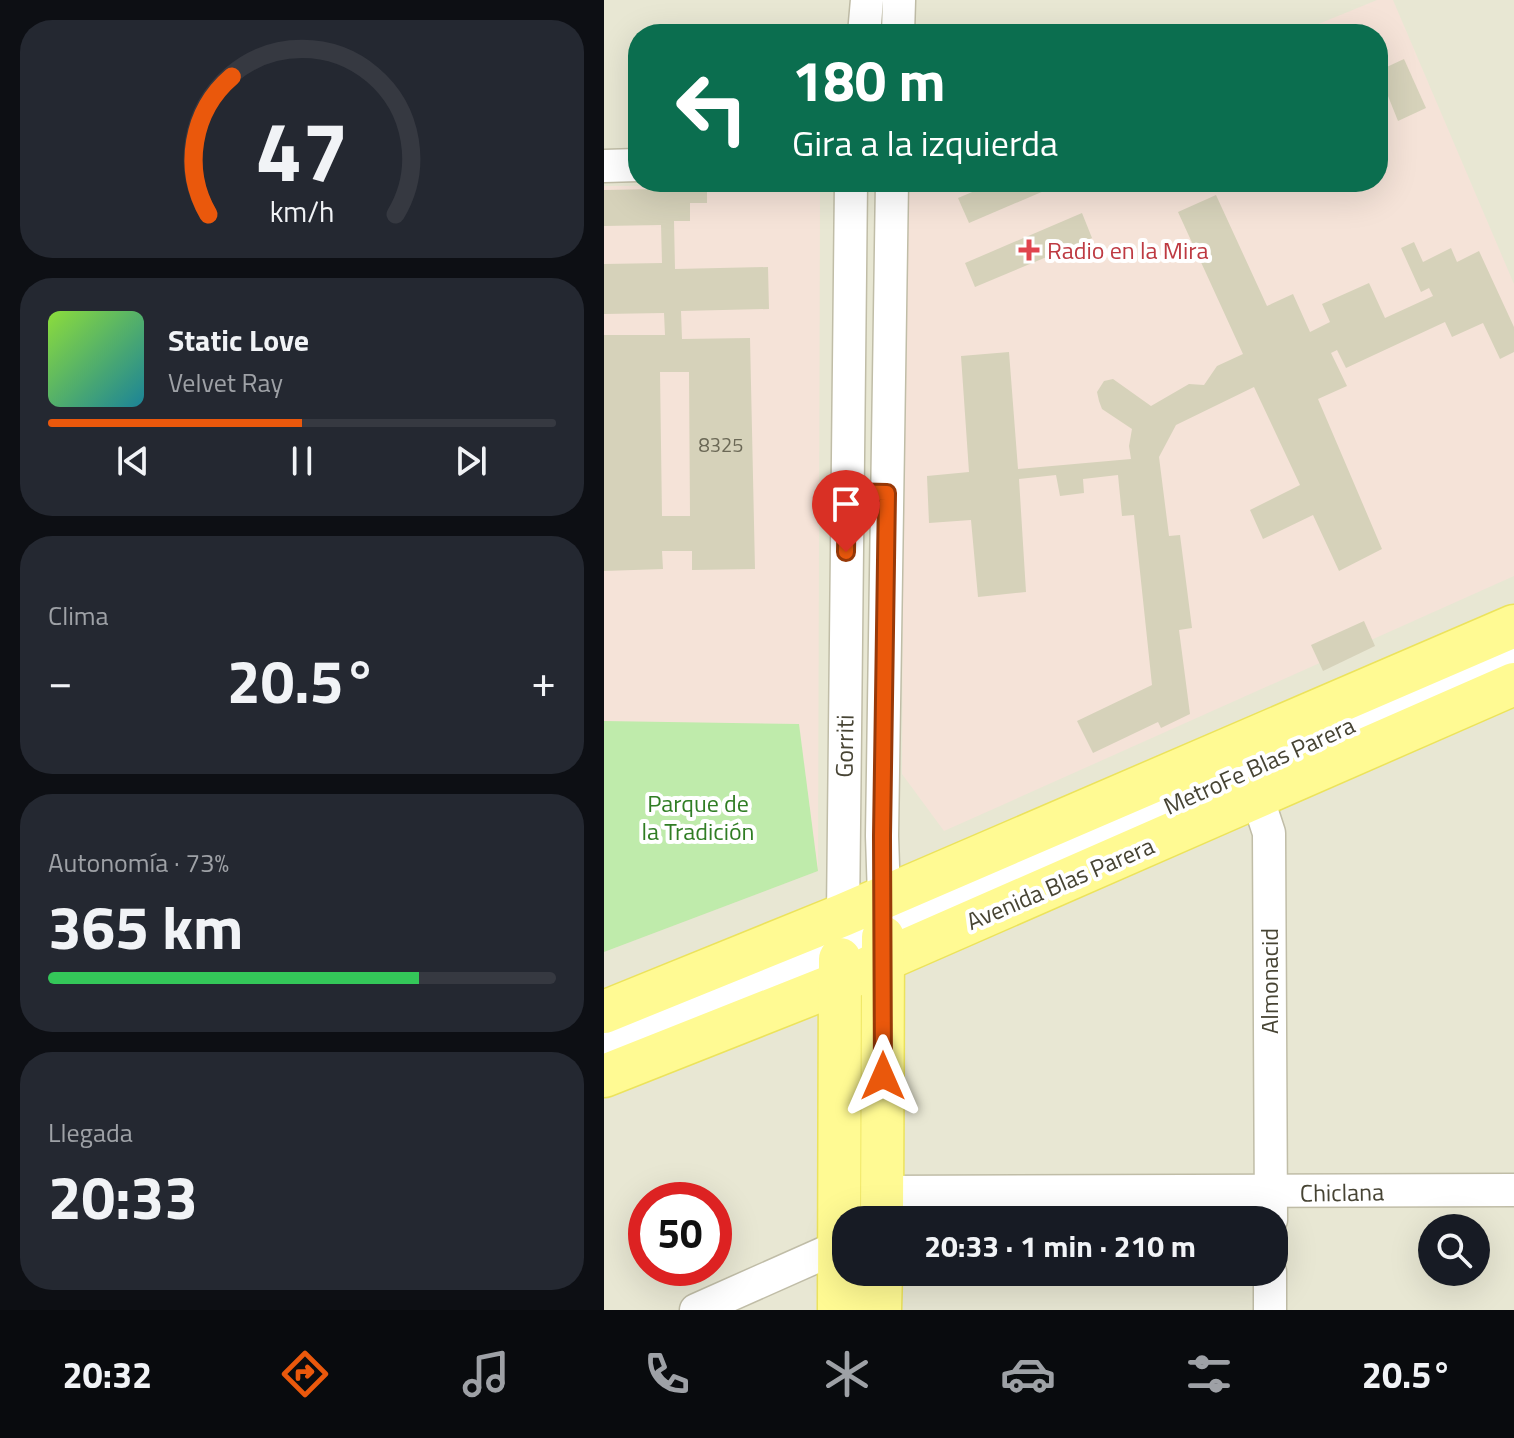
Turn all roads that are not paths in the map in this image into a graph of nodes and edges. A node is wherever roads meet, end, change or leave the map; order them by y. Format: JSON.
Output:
{"nodes":[{"id":1,"x":867,"y":0,"type":"edge"},
{"id":2,"x":899,"y":0,"type":"edge"},
{"id":3,"x":865,"y":24,"type":"edge"},
{"id":4,"x":898,"y":24,"type":"edge"},
{"id":5,"x":628,"y":165,"type":"edge"},
{"id":6,"x":604,"y":166,"type":"edge"},
{"id":7,"x":851,"y":192,"type":"edge"},
{"id":8,"x":892,"y":192,"type":"edge"},
{"id":9,"x":847,"y":492,"type":"junction"},
{"id":10,"x":887,"y":493,"type":"junction"},
{"id":11,"x":1514,"y":626,"type":"edge"},
{"id":12,"x":1514,"y":649,"type":"edge"},
{"id":13,"x":1514,"y":684,"type":"edge"},
{"id":14,"x":1248,"y":772,"type":"junction"},
{"id":15,"x":884,"y":928,"type":"junction"},
{"id":16,"x":841,"y":948,"type":"junction"},
{"id":17,"x":604,"y":1012,"type":"edge"},
{"id":18,"x":604,"y":1042,"type":"edge"},
{"id":19,"x":604,"y":1076,"type":"edge"},
{"id":20,"x":1514,"y":1190,"type":"edge"},
{"id":21,"x":840,"y":1206,"type":"edge"},
{"id":22,"x":882,"y":1206,"type":"edge"},
{"id":23,"x":1271,"y":1206,"type":"edge"},
{"id":24,"x":832,"y":1250,"type":"edge"},
{"id":25,"x":839,"y":1286,"type":"edge"},
{"id":26,"x":881,"y":1286,"type":"edge"},
{"id":27,"x":1270,"y":1286,"type":"edge"},
{"id":28,"x":696,"y":1310,"type":"edge"},
{"id":29,"x":839,"y":1310,"type":"edge"},
{"id":30,"x":880,"y":1310,"type":"edge"},
{"id":31,"x":1270,"y":1310,"type":"edge"}],
"edges":[{"from":1,"to":3,"type":"street"},
{"from":2,"to":4,"type":"street"},
{"from":5,"to":6,"type":"street"},
{"from":7,"to":9,"type":"street","name":"Gorriti"},
{"from":8,"to":10,"type":"street","name":"Gorriti"},
{"from":9,"to":10,"type":"street"},
{"from":9,"to":16,"type":"street","name":"Gorriti"},
{"from":10,"to":15,"type":"street","name":"Gorriti"},
{"from":11,"to":14,"type":"main road","name":"Avenida Blas Parera"},
{"from":12,"to":14,"type":"street","name":"MetroFe Blas Parera"},
{"from":13,"to":14,"type":"main road","name":"Avenida Blas Parera"},
{"from":14,"to":15,"type":"main road","name":"Avenida Blas Parera"},
{"from":14,"to":15,"type":"main road","name":"Avenida Blas Parera"},
{"from":14,"to":23,"type":"street","name":"Almonacid"},
{"from":15,"to":16,"type":"main road","name":"Avenida Blas Parera"},
{"from":15,"to":16,"type":"main road","name":"Avenida Blas Parera"},
{"from":15,"to":22,"type":"main road","name":"Gorriti"},
{"from":16,"to":17,"type":"main road","name":"Avenida Blas Parera"},
{"from":16,"to":18,"type":"street"},
{"from":16,"to":19,"type":"main road","name":"Avenida Blas Parera"},
{"from":16,"to":21,"type":"main road","name":"Gorriti"},
{"from":20,"to":23,"type":"street","name":"Chiclana"},
{"from":24,"to":28,"type":"street"},
{"from":25,"to":29,"type":"main road","name":"Gorriti"},
{"from":26,"to":30,"type":"main road"},
{"from":27,"to":31,"type":"street"}]}
